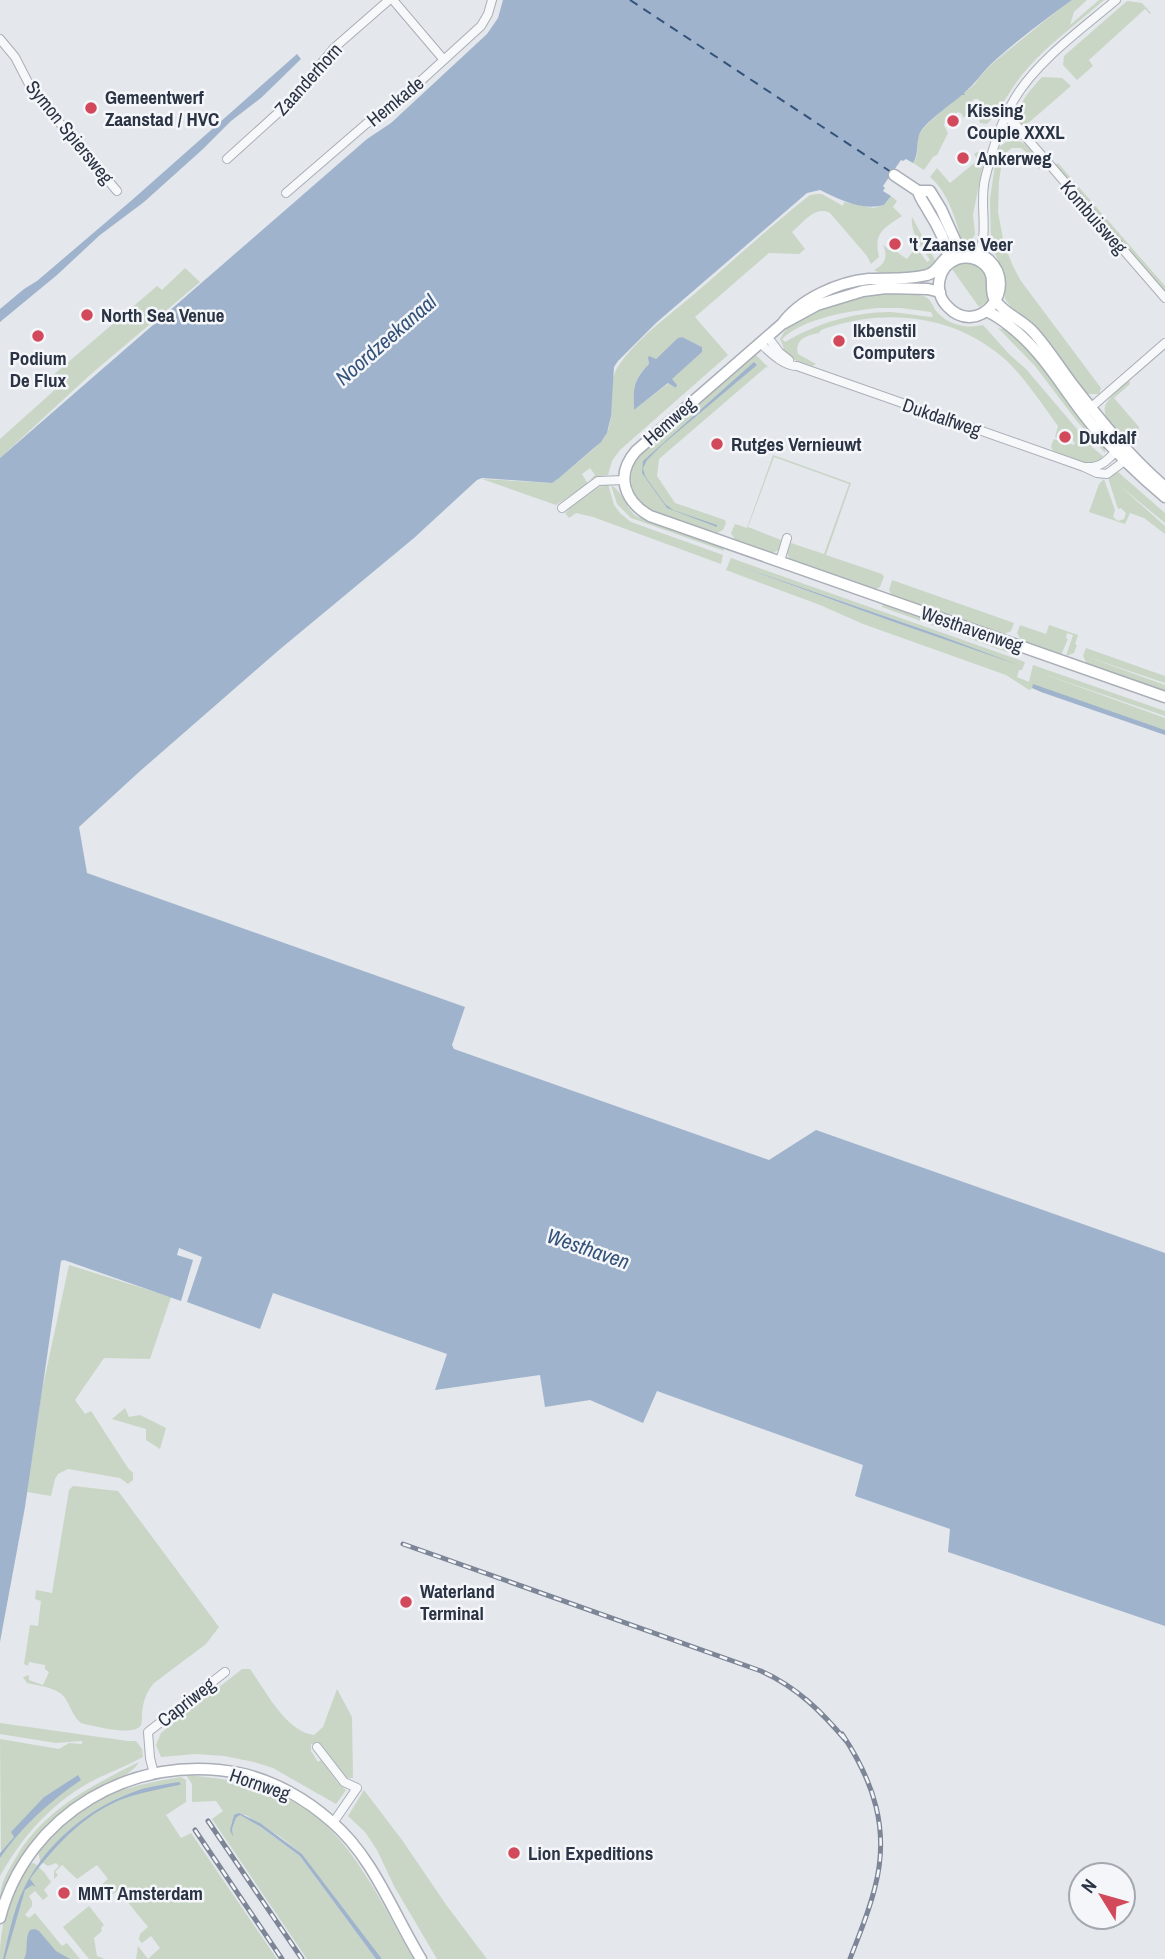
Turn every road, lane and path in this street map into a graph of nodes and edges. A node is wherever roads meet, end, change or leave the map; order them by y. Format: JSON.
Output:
{"nodes":[{"id":1,"x":391,"y":0,"type":"edge"},
{"id":2,"x":492,"y":0,"type":"edge"},
{"id":3,"x":1116,"y":0,"type":"edge"},
{"id":4,"x":0,"y":39,"type":"edge"},
{"id":5,"x":444,"y":60,"type":"junction"},
{"id":6,"x":1004,"y":117,"type":"junction"},
{"id":7,"x":998,"y":132,"type":"junction"},
{"id":8,"x":1024,"y":135,"type":"junction"},
{"id":9,"x":227,"y":159,"type":"dead end"},
{"id":10,"x":894,"y":175,"type":"dead end"},
{"id":11,"x":117,"y":191,"type":"dead end"},
{"id":12,"x":286,"y":193,"type":"dead end"},
{"id":13,"x":961,"y":256,"type":"junction"},
{"id":14,"x":937,"y":275,"type":"junction"},
{"id":15,"x":920,"y":289,"type":"junction"},
{"id":16,"x":940,"y":292,"type":"junction"},
{"id":17,"x":1165,"y":298,"type":"edge"},
{"id":18,"x":996,"y":301,"type":"junction"},
{"id":19,"x":986,"y":311,"type":"junction"},
{"id":20,"x":782,"y":324,"type":"junction"},
{"id":21,"x":1016,"y":331,"type":"junction"},
{"id":22,"x":763,"y":339,"type":"junction"},
{"id":23,"x":1165,"y":343,"type":"edge"},
{"id":24,"x":1087,"y":410,"type":"junction"},
{"id":25,"x":1116,"y":451,"type":"junction"},
{"id":26,"x":1127,"y":457,"type":"junction"},
{"id":27,"x":1086,"y":467,"type":"junction"},
{"id":28,"x":624,"y":480,"type":"junction"},
{"id":29,"x":1165,"y":487,"type":"edge"},
{"id":30,"x":1165,"y":497,"type":"edge"},
{"id":31,"x":562,"y":508,"type":"dead end"},
{"id":32,"x":787,"y":538,"type":"dead end"},
{"id":33,"x":780,"y":561,"type":"junction"},
{"id":34,"x":1165,"y":697,"type":"edge"},
{"id":35,"x":225,"y":1672,"type":"dead end"},
{"id":36,"x":317,"y":1747,"type":"dead end"},
{"id":37,"x":154,"y":1774,"type":"junction"},
{"id":38,"x":333,"y":1823,"type":"junction"},
{"id":39,"x":0,"y":1918,"type":"edge"},
{"id":40,"x":421,"y":1959,"type":"edge"}],
"edges":[{"from":1,"to":5,"type":"street"},
{"from":1,"to":9,"type":"street","name":"Zaanderhorn"},
{"from":2,"to":5,"type":"street","name":"Hemkade"},
{"from":3,"to":6,"type":"street"},
{"from":4,"to":11,"type":"street","name":"Symon Spiersweg"},
{"from":5,"to":12,"type":"street","name":"Hemkade"},
{"from":6,"to":7,"type":"street"},
{"from":6,"to":8,"type":"street","name":"Kombuisweg"},
{"from":7,"to":8,"type":"street"},
{"from":7,"to":13,"type":"street"},
{"from":8,"to":17,"type":"street","name":"Kombuisweg"},
{"from":10,"to":13,"type":"street"},
{"from":13,"to":14,"type":"street"},
{"from":13,"to":18,"type":"street"},
{"from":14,"to":16,"type":"street"},
{"from":14,"to":20,"type":"street","name":"Hemweg"},
{"from":15,"to":16,"type":"street","name":"Hemweg"},
{"from":15,"to":20,"type":"street","name":"Hemweg"},
{"from":15,"to":21,"type":"street"},
{"from":16,"to":19,"type":"street"},
{"from":18,"to":19,"type":"street"},
{"from":18,"to":24,"type":"street"},
{"from":19,"to":21,"type":"street"},
{"from":20,"to":22,"type":"street","name":"Hemweg"},
{"from":21,"to":24,"type":"street"},
{"from":22,"to":27,"type":"street","name":"Dukdalfweg"},
{"from":22,"to":28,"type":"street","name":"Hemweg"},
{"from":23,"to":24,"type":"street"},
{"from":24,"to":25,"type":"street"},
{"from":24,"to":26,"type":"street"},
{"from":25,"to":26,"type":"street"},
{"from":25,"to":27,"type":"street"},
{"from":26,"to":27,"type":"street","name":"Dukdalfweg"},
{"from":26,"to":29,"type":"street"},
{"from":26,"to":30,"type":"street"},
{"from":28,"to":31,"type":"street"},
{"from":28,"to":33,"type":"street","name":"Westhavenweg"},
{"from":32,"to":33,"type":"street"},
{"from":33,"to":34,"type":"street","name":"Westhavenweg"},
{"from":35,"to":37,"type":"street","name":"Capriweg"},
{"from":36,"to":38,"type":"street"},
{"from":37,"to":38,"type":"street","name":"Hornweg"},
{"from":37,"to":39,"type":"street","name":"Hornweg"},
{"from":38,"to":40,"type":"street","name":"Hornweg"}]}
